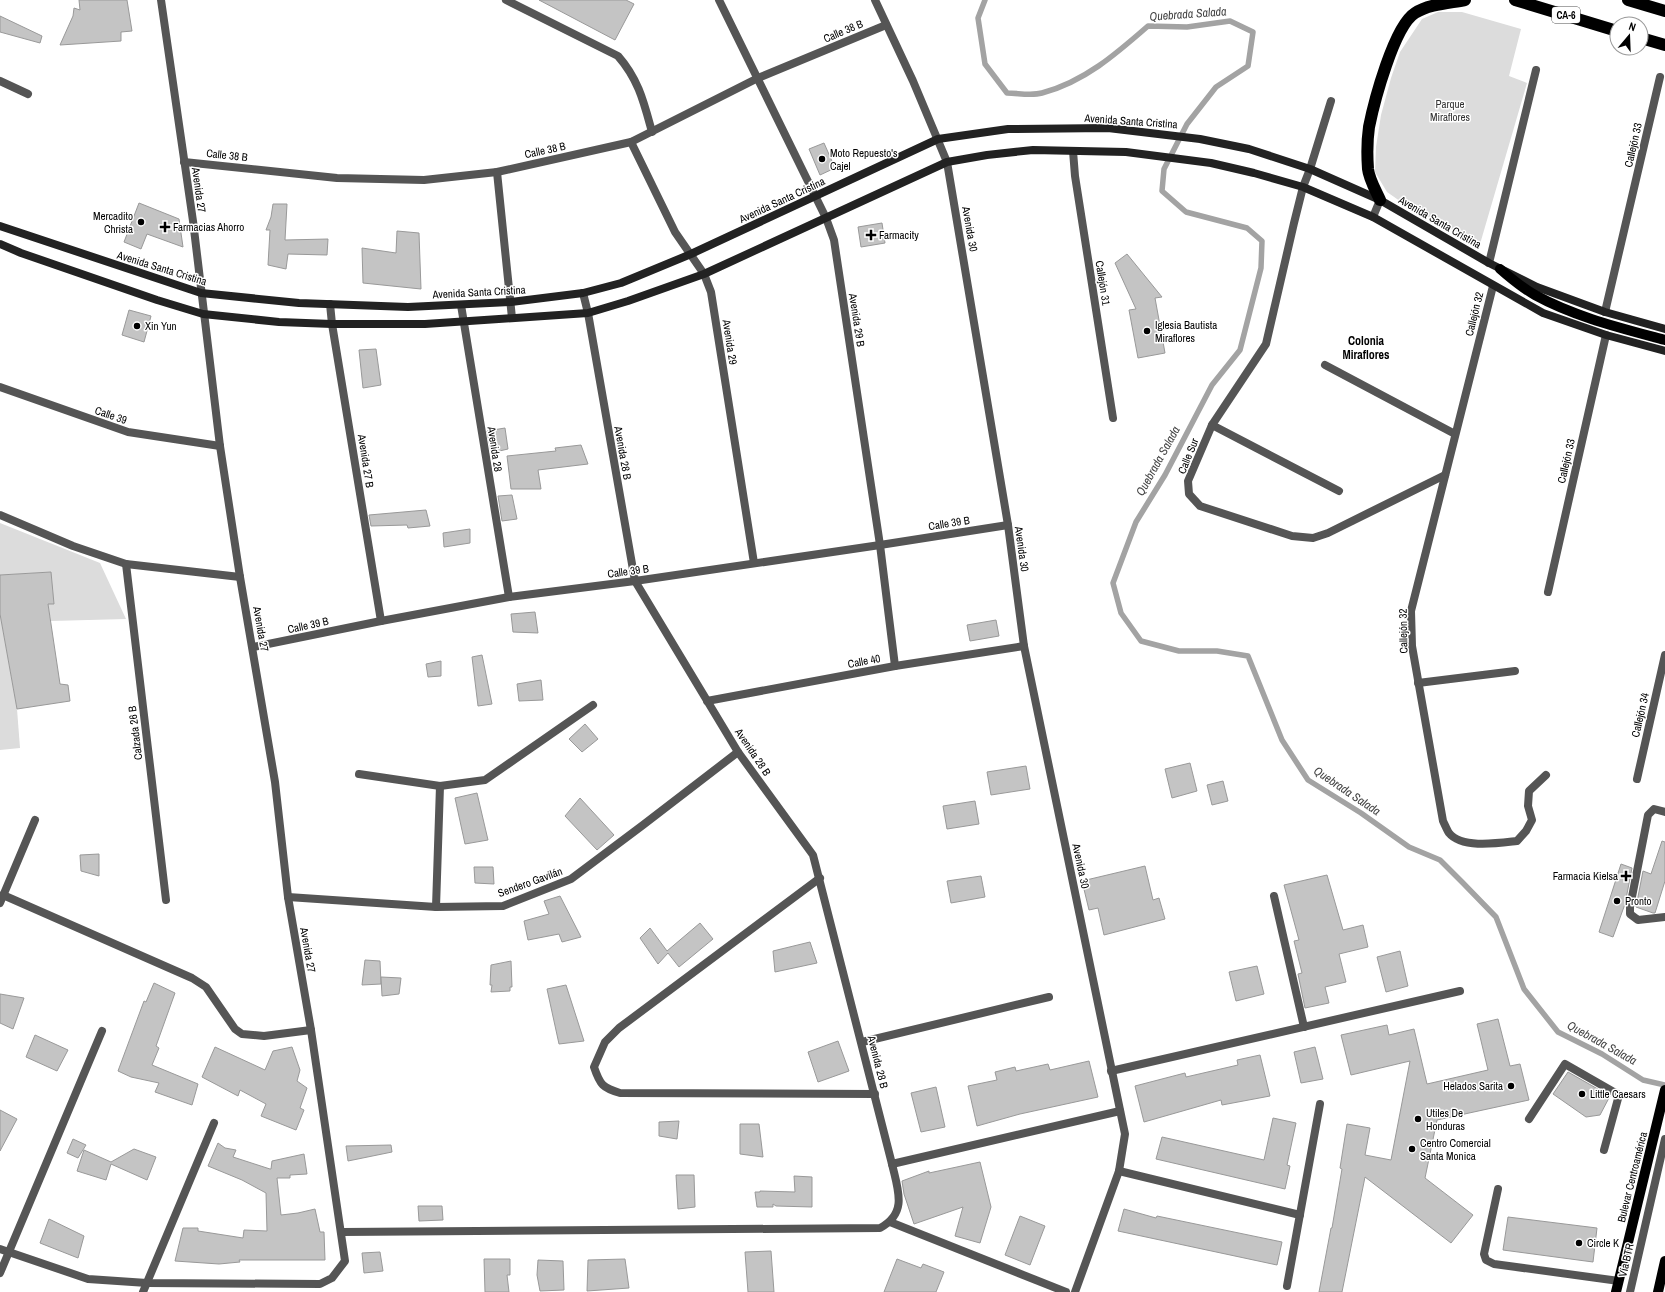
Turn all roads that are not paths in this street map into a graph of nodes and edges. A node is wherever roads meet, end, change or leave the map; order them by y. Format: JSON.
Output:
{"nodes":[{"id":1,"x":161,"y":0,"type":"edge"},
{"id":2,"x":506,"y":0,"type":"edge"},
{"id":3,"x":719,"y":0,"type":"edge"},
{"id":4,"x":874,"y":0,"type":"edge"},
{"id":5,"x":1465,"y":0,"type":"edge"},
{"id":6,"x":1515,"y":0,"type":"edge"},
{"id":7,"x":1628,"y":0,"type":"edge"},
{"id":8,"x":1665,"y":11,"type":"edge"},
{"id":9,"x":886,"y":25,"type":"junction"},
{"id":10,"x":1609,"y":29,"type":"edge"},
{"id":11,"x":1649,"y":40,"type":"edge"},
{"id":12,"x":1665,"y":45,"type":"edge"},
{"id":13,"x":1536,"y":70,"type":"dead end"},
{"id":14,"x":1660,"y":77,"type":"dead end"},
{"id":15,"x":758,"y":78,"type":"junction"},
{"id":16,"x":0,"y":81,"type":"edge"},
{"id":17,"x":28,"y":94,"type":"dead end"},
{"id":18,"x":1331,"y":101,"type":"dead end"},
{"id":19,"x":652,"y":132,"type":"junction"},
{"id":20,"x":938,"y":139,"type":"junction"},
{"id":21,"x":631,"y":142,"type":"junction"},
{"id":22,"x":1073,"y":151,"type":"junction"},
{"id":23,"x":184,"y":162,"type":"junction"},
{"id":24,"x":947,"y":162,"type":"junction"},
{"id":25,"x":1310,"y":169,"type":"junction"},
{"id":26,"x":497,"y":172,"type":"junction"},
{"id":27,"x":1303,"y":187,"type":"junction"},
{"id":28,"x":815,"y":196,"type":"junction"},
{"id":29,"x":1380,"y":200,"type":"junction"},
{"id":30,"x":1373,"y":217,"type":"junction"},
{"id":31,"x":826,"y":218,"type":"junction"},
{"id":32,"x":0,"y":226,"type":"edge"},
{"id":33,"x":0,"y":244,"type":"edge"},
{"id":34,"x":691,"y":254,"type":"junction"},
{"id":35,"x":1489,"y":263,"type":"junction"},
{"id":36,"x":1500,"y":269,"type":"junction"},
{"id":37,"x":704,"y":274,"type":"junction"},
{"id":38,"x":1493,"y":286,"type":"junction"},
{"id":39,"x":201,"y":293,"type":"junction"},
{"id":40,"x":583,"y":293,"type":"junction"},
{"id":41,"x":511,"y":302,"type":"junction"},
{"id":42,"x":330,"y":304,"type":"junction"},
{"id":43,"x":461,"y":305,"type":"junction"},
{"id":44,"x":1605,"y":312,"type":"junction"},
{"id":45,"x":588,"y":313,"type":"junction"},
{"id":46,"x":203,"y":314,"type":"junction"},
{"id":47,"x":512,"y":318,"type":"junction"},
{"id":48,"x":463,"y":321,"type":"junction"},
{"id":49,"x":332,"y":324,"type":"junction"},
{"id":50,"x":1665,"y":329,"type":"edge"},
{"id":51,"x":1606,"y":335,"type":"junction"},
{"id":52,"x":1665,"y":340,"type":"edge"},
{"id":53,"x":1665,"y":351,"type":"edge"},
{"id":54,"x":1325,"y":365,"type":"dead end"},
{"id":55,"x":0,"y":387,"type":"edge"},
{"id":56,"x":1113,"y":418,"type":"dead end"},
{"id":57,"x":1212,"y":425,"type":"junction"},
{"id":58,"x":1455,"y":434,"type":"junction"},
{"id":59,"x":220,"y":446,"type":"junction"},
{"id":60,"x":1445,"y":475,"type":"junction"},
{"id":61,"x":1339,"y":491,"type":"dead end"},
{"id":62,"x":0,"y":514,"type":"edge"},
{"id":63,"x":1008,"y":525,"type":"junction"},
{"id":64,"x":880,"y":545,"type":"junction"},
{"id":65,"x":754,"y":563,"type":"junction"},
{"id":66,"x":126,"y":564,"type":"junction"},
{"id":67,"x":240,"y":577,"type":"junction"},
{"id":68,"x":635,"y":581,"type":"junction"},
{"id":69,"x":1548,"y":592,"type":"dead end"},
{"id":70,"x":509,"y":597,"type":"junction"},
{"id":71,"x":381,"y":621,"type":"junction"},
{"id":72,"x":1024,"y":646,"type":"junction"},
{"id":73,"x":253,"y":647,"type":"junction"},
{"id":74,"x":1665,"y":655,"type":"edge"},
{"id":75,"x":895,"y":666,"type":"junction"},
{"id":76,"x":1515,"y":670,"type":"dead end"},
{"id":77,"x":1418,"y":683,"type":"junction"},
{"id":78,"x":707,"y":701,"type":"junction"},
{"id":79,"x":594,"y":705,"type":"dead end"},
{"id":80,"x":738,"y":752,"type":"junction"},
{"id":81,"x":359,"y":774,"type":"dead end"},
{"id":82,"x":1546,"y":775,"type":"dead end"},
{"id":83,"x":1637,"y":779,"type":"dead end"},
{"id":84,"x":440,"y":786,"type":"junction"},
{"id":85,"x":1665,"y":812,"type":"edge"},
{"id":86,"x":35,"y":820,"type":"dead end"},
{"id":87,"x":820,"y":878,"type":"junction"},
{"id":88,"x":1274,"y":896,"type":"dead end"},
{"id":89,"x":288,"y":897,"type":"junction"},
{"id":90,"x":2,"y":899,"type":"edge"},
{"id":91,"x":166,"y":900,"type":"dead end"},
{"id":92,"x":436,"y":907,"type":"junction"},
{"id":93,"x":1665,"y":917,"type":"edge"},
{"id":94,"x":1460,"y":991,"type":"dead end"},
{"id":95,"x":1049,"y":997,"type":"dead end"},
{"id":96,"x":1304,"y":1027,"type":"junction"},
{"id":97,"x":311,"y":1030,"type":"junction"},
{"id":98,"x":102,"y":1031,"type":"dead end"},
{"id":99,"x":862,"y":1042,"type":"junction"},
{"id":100,"x":1111,"y":1071,"type":"junction"},
{"id":101,"x":1665,"y":1090,"type":"edge"},
{"id":102,"x":875,"y":1094,"type":"junction"},
{"id":103,"x":1320,"y":1104,"type":"dead end"},
{"id":104,"x":1120,"y":1111,"type":"junction"},
{"id":105,"x":1529,"y":1119,"type":"dead end"},
{"id":106,"x":214,"y":1123,"type":"dead end"},
{"id":107,"x":1665,"y":1139,"type":"edge"},
{"id":108,"x":1604,"y":1150,"type":"dead end"},
{"id":109,"x":892,"y":1164,"type":"junction"},
{"id":110,"x":1119,"y":1171,"type":"junction"},
{"id":111,"x":1498,"y":1189,"type":"dead end"},
{"id":112,"x":1300,"y":1216,"type":"junction"},
{"id":113,"x":890,"y":1222,"type":"junction"},
{"id":114,"x":342,"y":1232,"type":"junction"},
{"id":115,"x":0,"y":1249,"type":"edge"},
{"id":116,"x":9,"y":1253,"type":"junction"},
{"id":117,"x":1665,"y":1261,"type":"edge"},
{"id":118,"x":0,"y":1273,"type":"edge"},
{"id":119,"x":1619,"y":1281,"type":"junction"},
{"id":120,"x":147,"y":1283,"type":"junction"},
{"id":121,"x":1287,"y":1286,"type":"dead end"},
{"id":122,"x":143,"y":1292,"type":"edge"},
{"id":123,"x":1066,"y":1292,"type":"edge"},
{"id":124,"x":1075,"y":1292,"type":"edge"},
{"id":125,"x":1616,"y":1292,"type":"edge"},
{"id":126,"x":1630,"y":1292,"type":"edge"},
{"id":127,"x":1658,"y":1292,"type":"edge"}],
"edges":[{"from":1,"to":23,"type":"street","name":"Avenida 27"},
{"from":2,"to":19,"type":"street"},
{"from":3,"to":15,"type":"street","name":"Avenida 29 B"},
{"from":4,"to":9,"type":"street","name":"Avenida 30"},
{"from":5,"to":29,"type":"highway"},
{"from":6,"to":10,"type":"highway","number":"CA-6"},
{"from":7,"to":8,"type":"highway"},
{"from":9,"to":15,"type":"street","name":"Calle 38 B"},
{"from":9,"to":20,"type":"street","name":"Avenida 30"},
{"from":11,"to":12,"type":"highway"},
{"from":13,"to":35,"type":"street"},
{"from":14,"to":44,"type":"street","name":"Callejón 33"},
{"from":15,"to":19,"type":"street","name":"Calle 38 B"},
{"from":15,"to":28,"type":"street","name":"Avenida 29 B"},
{"from":16,"to":17,"type":"street"},
{"from":18,"to":25,"type":"street","name":"Calle Sur"},
{"from":19,"to":21,"type":"street","name":"Calle 38 B"},
{"from":20,"to":24,"type":"street","name":"Avenida 30"},
{"from":20,"to":25,"type":"street","name":"Avenida Santa Cristina"},
{"from":20,"to":28,"type":"street","name":"Avenida Santa Cristina"},
{"from":21,"to":26,"type":"street","name":"Calle 38 B"},
{"from":21,"to":34,"type":"street","name":"Avenida 29"},
{"from":22,"to":24,"type":"street"},
{"from":22,"to":27,"type":"street"},
{"from":22,"to":56,"type":"street","name":"Callejón 31"},
{"from":23,"to":26,"type":"street","name":"Calle 38 B"},
{"from":23,"to":39,"type":"street","name":"Avenida 27"},
{"from":24,"to":31,"type":"street"},
{"from":24,"to":63,"type":"street","name":"Avenida 30"},
{"from":25,"to":27,"type":"street","name":"Calle Sur"},
{"from":25,"to":29,"type":"street","name":"Avenida Santa Cristina"},
{"from":26,"to":41,"type":"street"},
{"from":27,"to":30,"type":"street"},
{"from":27,"to":57,"type":"street","name":"Calle Sur"},
{"from":28,"to":31,"type":"street","name":"Avenida 29 B"},
{"from":28,"to":34,"type":"street","name":"Avenida Santa Cristina"},
{"from":29,"to":30,"type":"street"},
{"from":29,"to":35,"type":"street","name":"Avenida Santa Cristina"},
{"from":30,"to":38,"type":"street"},
{"from":31,"to":37,"type":"street"},
{"from":31,"to":64,"type":"street","name":"Avenida 29 B"},
{"from":32,"to":39,"type":"street","name":"Avenida Santa Cristina"},
{"from":33,"to":46,"type":"street"},
{"from":34,"to":37,"type":"street","name":"Avenida 29"},
{"from":34,"to":40,"type":"street","name":"Avenida Santa Cristina"},
{"from":35,"to":36,"type":"street","name":"Avenida Santa Cristina"},
{"from":36,"to":44,"type":"street","name":"Avenida Santa Cristina"},
{"from":36,"to":52,"type":"main road"},
{"from":37,"to":45,"type":"street"},
{"from":37,"to":65,"type":"street","name":"Avenida 29"},
{"from":38,"to":51,"type":"street"},
{"from":38,"to":58,"type":"street","name":"Callejón 32"},
{"from":39,"to":42,"type":"street","name":"Avenida Santa Cristina"},
{"from":39,"to":46,"type":"street","name":"Avenida 27"},
{"from":40,"to":41,"type":"street","name":"Avenida Santa Cristina"},
{"from":40,"to":45,"type":"street","name":"Avenida 28 B"},
{"from":41,"to":43,"type":"street","name":"Avenida Santa Cristina"},
{"from":41,"to":47,"type":"street"},
{"from":42,"to":43,"type":"street","name":"Avenida Santa Cristina"},
{"from":42,"to":49,"type":"street","name":"Avenida 27 B"},
{"from":43,"to":48,"type":"street","name":"Avenida 28"},
{"from":44,"to":50,"type":"street","name":"Avenida Santa Cristina"},
{"from":45,"to":47,"type":"street"},
{"from":45,"to":68,"type":"street","name":"Avenida 28 B"},
{"from":46,"to":49,"type":"street"},
{"from":46,"to":59,"type":"street","name":"Avenida 27"},
{"from":47,"to":48,"type":"street"},
{"from":48,"to":49,"type":"street"},
{"from":48,"to":70,"type":"street","name":"Avenida 28"},
{"from":49,"to":71,"type":"street","name":"Avenida 27 B"},
{"from":51,"to":53,"type":"street"},
{"from":51,"to":69,"type":"street","name":"Callejón 33"},
{"from":54,"to":58,"type":"street"},
{"from":55,"to":59,"type":"street","name":"Calle 39"},
{"from":57,"to":60,"type":"street","name":"Calle Sur"},
{"from":57,"to":61,"type":"street"},
{"from":58,"to":60,"type":"street","name":"Callejón 32"},
{"from":59,"to":67,"type":"street","name":"Avenida 27"},
{"from":60,"to":77,"type":"street","name":"Callejón 32"},
{"from":62,"to":66,"type":"street"},
{"from":63,"to":64,"type":"street","name":"Calle 39 B"},
{"from":63,"to":72,"type":"street","name":"Avenida 30"},
{"from":64,"to":65,"type":"street","name":"Calle 39 B"},
{"from":64,"to":75,"type":"street","name":"Avenida 29 B"},
{"from":65,"to":68,"type":"street","name":"Calle 39 B"},
{"from":66,"to":67,"type":"street"},
{"from":66,"to":91,"type":"street","name":"Calzada 26 B"},
{"from":67,"to":73,"type":"street","name":"Avenida 27"},
{"from":68,"to":70,"type":"street","name":"Calle 39 B"},
{"from":68,"to":78,"type":"street","name":"Avenida 28 B"},
{"from":70,"to":71,"type":"street","name":"Calle 39 B"},
{"from":71,"to":73,"type":"street","name":"Calle 39 B"},
{"from":72,"to":75,"type":"street","name":"Calle 40"},
{"from":72,"to":100,"type":"street","name":"Avenida 30"},
{"from":73,"to":89,"type":"street","name":"Avenida 27"},
{"from":74,"to":83,"type":"street","name":"Callejón 34"},
{"from":75,"to":78,"type":"street","name":"Calle 40"},
{"from":76,"to":77,"type":"street"},
{"from":77,"to":82,"type":"street","name":"Callejón 32"},
{"from":78,"to":80,"type":"street","name":"Avenida 28 B"},
{"from":79,"to":84,"type":"street"},
{"from":80,"to":87,"type":"street","name":"Avenida 28 B"},
{"from":80,"to":92,"type":"street","name":"Sendero Gavilán"},
{"from":81,"to":84,"type":"street"},
{"from":84,"to":92,"type":"street"},
{"from":85,"to":93,"type":"street"},
{"from":86,"to":90,"type":"street"},
{"from":87,"to":99,"type":"street","name":"Avenida 28 B"},
{"from":87,"to":102,"type":"street"},
{"from":88,"to":96,"type":"street"},
{"from":89,"to":92,"type":"street","name":"Sendero Gavilán"},
{"from":89,"to":97,"type":"street","name":"Avenida 27"},
{"from":90,"to":97,"type":"street"},
{"from":94,"to":96,"type":"street"},
{"from":95,"to":99,"type":"street"},
{"from":96,"to":100,"type":"street"},
{"from":97,"to":114,"type":"street","name":"Avenida 27"},
{"from":98,"to":116,"type":"street"},
{"from":99,"to":102,"type":"street","name":"Avenida 28 B"},
{"from":100,"to":104,"type":"street","name":"Avenida 30"},
{"from":101,"to":119,"type":"main road","name":"Bulevar Centroamérica"},
{"from":102,"to":109,"type":"street","name":"Avenida 28 B"},
{"from":103,"to":112,"type":"street"},
{"from":104,"to":109,"type":"street"},
{"from":104,"to":110,"type":"street","name":"Avenida 30"},
{"from":105,"to":108,"type":"street"},
{"from":106,"to":120,"type":"street"},
{"from":107,"to":126,"type":"street","name":"Vía BTR"},
{"from":109,"to":113,"type":"street","name":"Avenida 28 B"},
{"from":110,"to":112,"type":"street"},
{"from":110,"to":124,"type":"street","name":"Avenida 30"},
{"from":111,"to":119,"type":"street"},
{"from":112,"to":121,"type":"street"},
{"from":113,"to":114,"type":"street"},
{"from":113,"to":123,"type":"street"},
{"from":114,"to":120,"type":"street","name":"Avenida 27"},
{"from":115,"to":116,"type":"street"},
{"from":116,"to":118,"type":"street"},
{"from":116,"to":120,"type":"street"},
{"from":117,"to":127,"type":"main road"},
{"from":119,"to":125,"type":"main road","name":"Bulevar Centroamérica"},
{"from":120,"to":122,"type":"street"}]}
